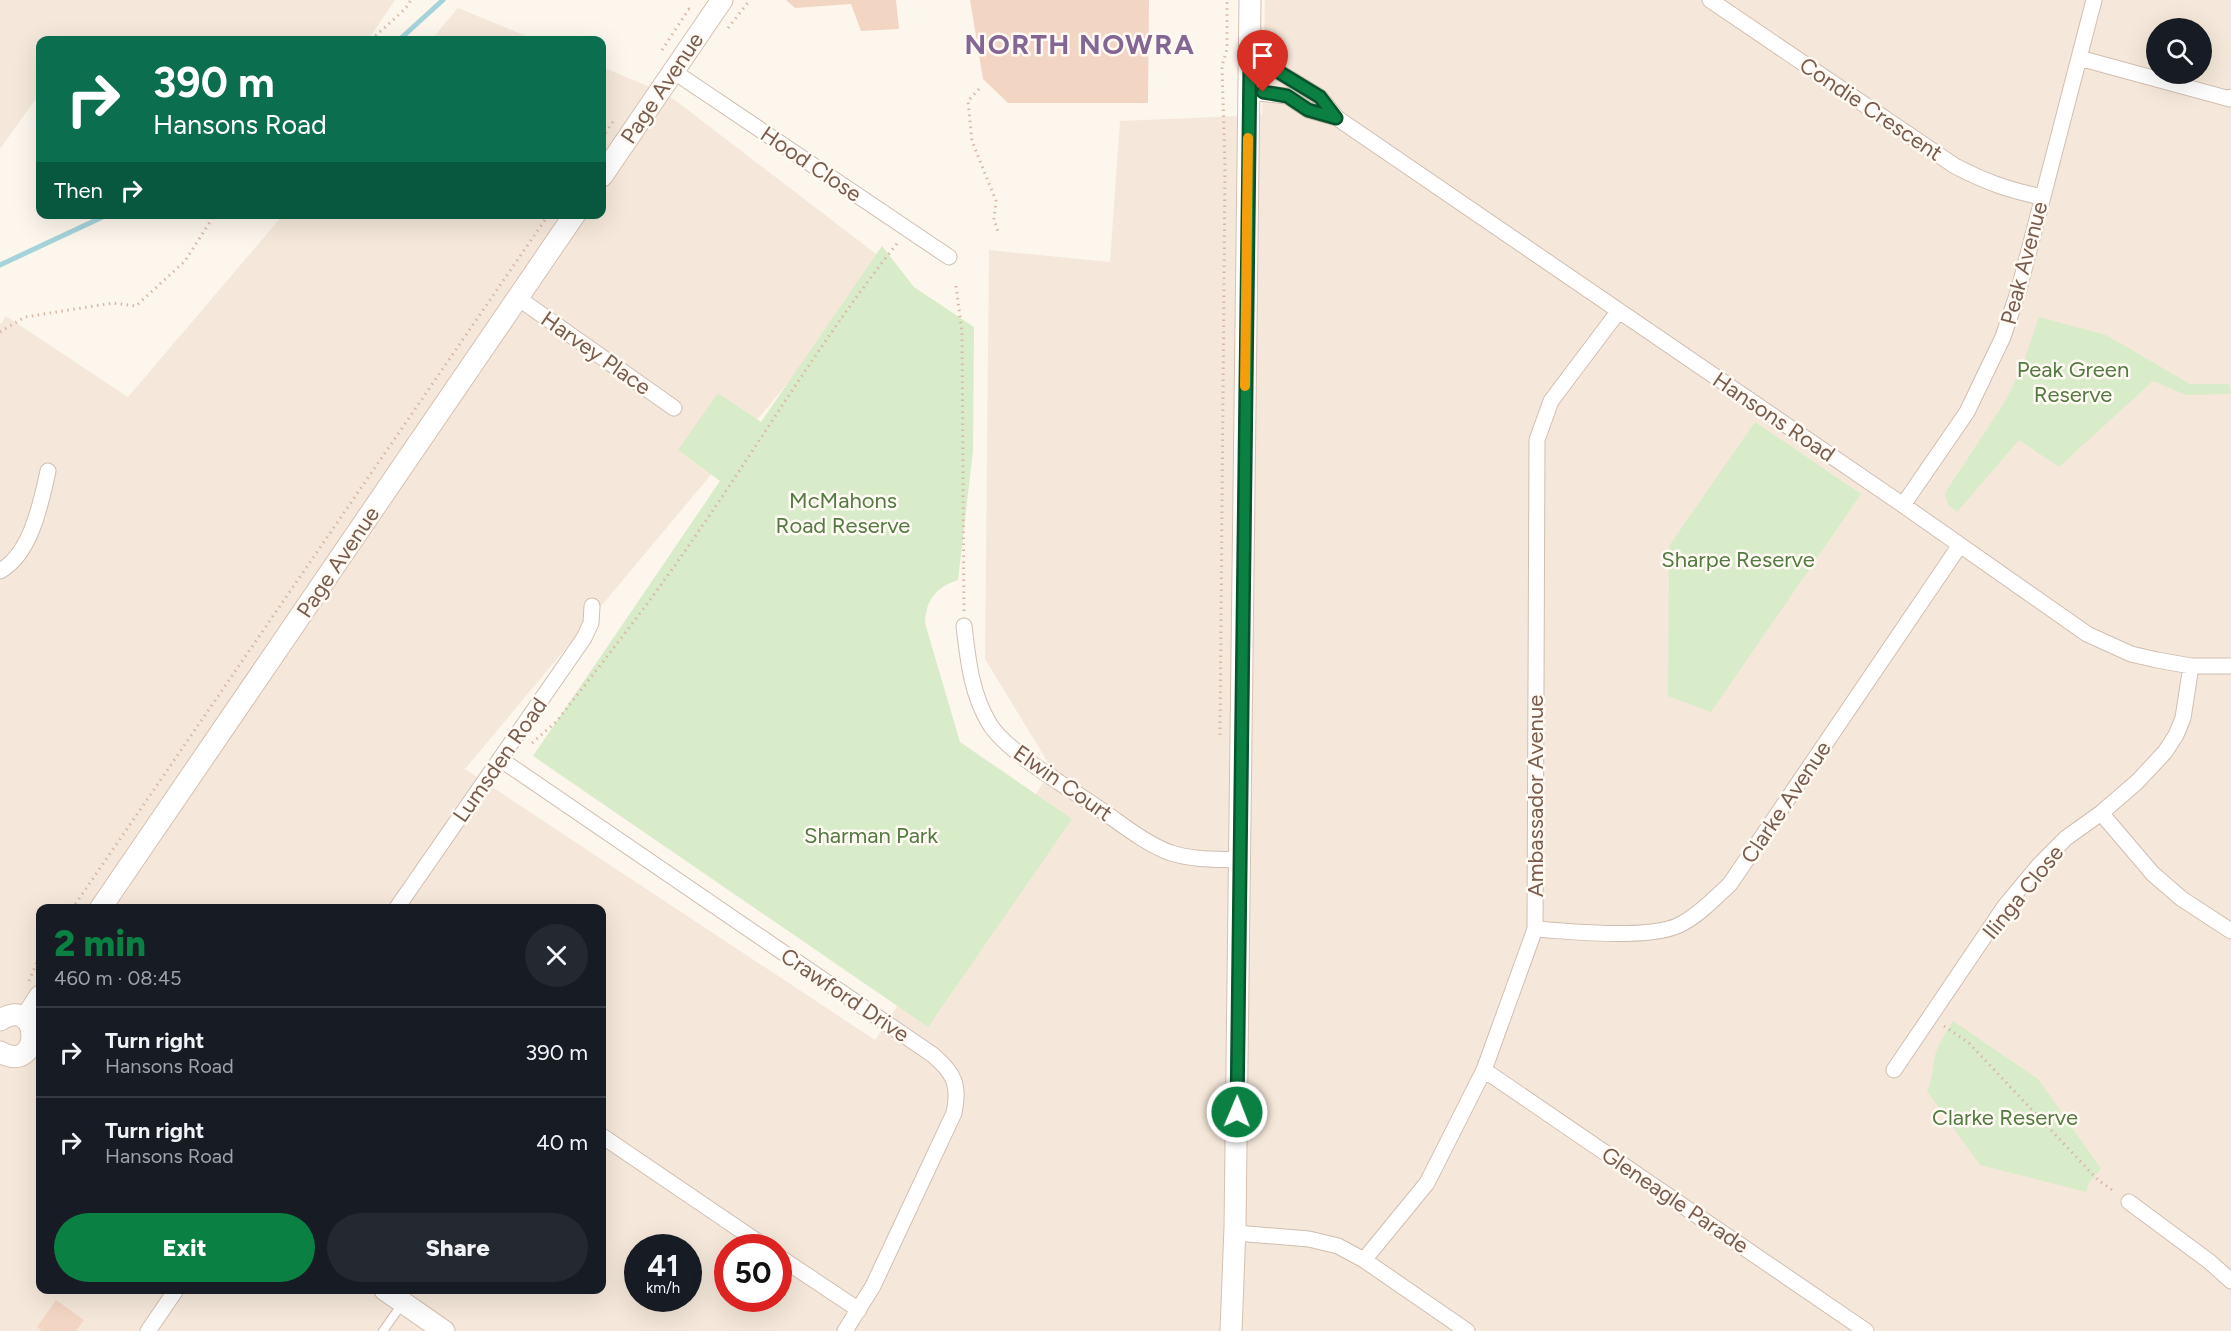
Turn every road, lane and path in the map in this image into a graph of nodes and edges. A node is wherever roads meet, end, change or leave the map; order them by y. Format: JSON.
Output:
{"nodes":[{"id":1,"x":411,"y":0,"type":"edge"},
{"id":2,"x":722,"y":0,"type":"edge"},
{"id":3,"x":750,"y":0,"type":"edge"},
{"id":4,"x":1227,"y":0,"type":"edge"},
{"id":5,"x":1250,"y":0,"type":"edge"},
{"id":6,"x":1710,"y":0,"type":"edge"},
{"id":7,"x":2094,"y":0,"type":"edge"},
{"id":8,"x":724,"y":32,"type":"dead end"},
{"id":9,"x":375,"y":36,"type":"edge"},
{"id":10,"x":2079,"y":58,"type":"junction"},
{"id":11,"x":1250,"y":62,"type":"junction"},
{"id":12,"x":673,"y":71,"type":"junction"},
{"id":13,"x":979,"y":89,"type":"dead end"},
{"id":14,"x":1249,"y":92,"type":"junction"},
{"id":15,"x":2231,"y":97,"type":"edge"},
{"id":16,"x":1336,"y":118,"type":"junction"},
{"id":17,"x":606,"y":170,"type":"edge"},
{"id":18,"x":2042,"y":197,"type":"junction"},
{"id":19,"x":211,"y":219,"type":"edge"},
{"id":20,"x":546,"y":219,"type":"edge"},
{"id":21,"x":572,"y":219,"type":"edge"},
{"id":22,"x":908,"y":229,"type":"junction"},
{"id":23,"x":999,"y":235,"type":"dead end"},
{"id":24,"x":950,"y":257,"type":"dead end"},
{"id":25,"x":956,"y":286,"type":"dead end"},
{"id":26,"x":518,"y":298,"type":"junction"},
{"id":27,"x":1618,"y":312,"type":"junction"},
{"id":28,"x":0,"y":332,"type":"edge"},
{"id":29,"x":674,"y":408,"type":"dead end"},
{"id":30,"x":48,"y":471,"type":"dead end"},
{"id":31,"x":1903,"y":505,"type":"junction"},
{"id":32,"x":1960,"y":545,"type":"junction"},
{"id":33,"x":0,"y":571,"type":"edge"},
{"id":34,"x":592,"y":606,"type":"dead end"},
{"id":35,"x":964,"y":626,"type":"joint"},
{"id":36,"x":2191,"y":666,"type":"junction"},
{"id":37,"x":2231,"y":666,"type":"edge"},
{"id":38,"x":1220,"y":740,"type":"dead end"},
{"id":39,"x":502,"y":756,"type":"junction"},
{"id":40,"x":2101,"y":813,"type":"junction"},
{"id":41,"x":1239,"y":860,"type":"junction"},
{"id":42,"x":75,"y":904,"type":"edge"},
{"id":43,"x":103,"y":904,"type":"edge"},
{"id":44,"x":399,"y":904,"type":"edge"},
{"id":45,"x":1535,"y":930,"type":"junction"},
{"id":46,"x":2231,"y":931,"type":"edge"},
{"id":47,"x":36,"y":1002,"type":"edge"},
{"id":48,"x":1931,"y":1016,"type":"junction"},
{"id":49,"x":25,"y":1019,"type":"junction"},
{"id":50,"x":0,"y":1020,"type":"edge"},
{"id":51,"x":35,"y":1050,"type":"edge"},
{"id":52,"x":0,"y":1053,"type":"edge"},
{"id":53,"x":1484,"y":1070,"type":"junction"},
{"id":54,"x":1894,"y":1070,"type":"dead end"},
{"id":55,"x":606,"y":1139,"type":"edge"},
{"id":56,"x":2129,"y":1202,"type":"joint"},
{"id":57,"x":1235,"y":1233,"type":"junction"},
{"id":58,"x":746,"y":1234,"type":"edge"},
{"id":59,"x":1364,"y":1260,"type":"junction"},
{"id":60,"x":792,"y":1265,"type":"edge"},
{"id":61,"x":2231,"y":1281,"type":"edge"},
{"id":62,"x":173,"y":1294,"type":"edge"},
{"id":63,"x":391,"y":1294,"type":"edge"},
{"id":64,"x":403,"y":1302,"type":"junction"},
{"id":65,"x":859,"y":1310,"type":"junction"},
{"id":66,"x":148,"y":1331,"type":"edge"},
{"id":67,"x":383,"y":1331,"type":"edge"},
{"id":68,"x":444,"y":1331,"type":"edge"},
{"id":69,"x":845,"y":1331,"type":"edge"},
{"id":70,"x":1231,"y":1331,"type":"edge"},
{"id":71,"x":1467,"y":1331,"type":"edge"},
{"id":72,"x":1866,"y":1331,"type":"edge"}],
"edges":[{"from":1,"to":9,"type":"path"},
{"from":2,"to":12,"type":"main road","name":"Page Avenue"},
{"from":3,"to":8,"type":"path"},
{"from":4,"to":38,"type":"path"},
{"from":5,"to":11,"type":"main road"},
{"from":6,"to":18,"type":"street","name":"Condie Crescent"},
{"from":7,"to":10,"type":"street","name":"Peak Avenue"},
{"from":10,"to":15,"type":"street"},
{"from":10,"to":18,"type":"street","name":"Peak Avenue"},
{"from":11,"to":14,"type":"main road"},
{"from":11,"to":16,"type":"street","name":"Hansons Road"},
{"from":12,"to":17,"type":"main road","name":"Page Avenue"},
{"from":12,"to":22,"type":"street","name":"Hood Close"},
{"from":13,"to":23,"type":"path"},
{"from":14,"to":16,"type":"street","name":"Hansons Road"},
{"from":14,"to":41,"type":"main road"},
{"from":16,"to":27,"type":"street","name":"Hansons Road"},
{"from":18,"to":31,"type":"street","name":"Peak Avenue"},
{"from":19,"to":28,"type":"path"},
{"from":20,"to":42,"type":"path"},
{"from":21,"to":26,"type":"main road","name":"Page Avenue"},
{"from":22,"to":24,"type":"street","name":"Hood Close"},
{"from":22,"to":39,"type":"path"},
{"from":25,"to":35,"type":"path"},
{"from":26,"to":29,"type":"street","name":"Harvey Place"},
{"from":26,"to":43,"type":"main road","name":"Page Avenue"},
{"from":27,"to":31,"type":"street","name":"Hansons Road"},
{"from":27,"to":45,"type":"street","name":"Ambassador Avenue"},
{"from":30,"to":33,"type":"street"},
{"from":31,"to":32,"type":"street","name":"Hansons Road"},
{"from":32,"to":36,"type":"street","name":"Hansons Road"},
{"from":32,"to":45,"type":"street","name":"Clarke Avenue"},
{"from":34,"to":39,"type":"street","name":"Lumsden Road"},
{"from":35,"to":41,"type":"street","name":"Elwin Court"},
{"from":36,"to":37,"type":"street","name":"Hansons Road"},
{"from":36,"to":40,"type":"street","name":"Ilinga Close"},
{"from":39,"to":44,"type":"street","name":"Lumsden Road"},
{"from":39,"to":65,"type":"street","name":"Crawford Drive"},
{"from":40,"to":46,"type":"street"},
{"from":40,"to":48,"type":"street","name":"Ilinga Close"},
{"from":41,"to":57,"type":"main road"},
{"from":45,"to":53,"type":"street","name":"Ambassador Avenue"},
{"from":47,"to":49,"type":"main road"},
{"from":48,"to":54,"type":"street","name":"Ilinga Close"},
{"from":48,"to":56,"type":"path"},
{"from":49,"to":50,"type":"main road"},
{"from":49,"to":51,"type":"main road"},
{"from":51,"to":52,"type":"main road"},
{"from":53,"to":59,"type":"street","name":"Ambassador Avenue"},
{"from":53,"to":72,"type":"street","name":"Gleneagle Parade"},
{"from":55,"to":58,"type":"street"},
{"from":56,"to":61,"type":"street"},
{"from":57,"to":59,"type":"street"},
{"from":57,"to":70,"type":"main road"},
{"from":59,"to":71,"type":"street"},
{"from":60,"to":65,"type":"street"},
{"from":62,"to":66,"type":"street"},
{"from":63,"to":64,"type":"main road"},
{"from":64,"to":67,"type":"lane"},
{"from":64,"to":68,"type":"main road"},
{"from":65,"to":69,"type":"street","name":"Crawford Drive"}]}
